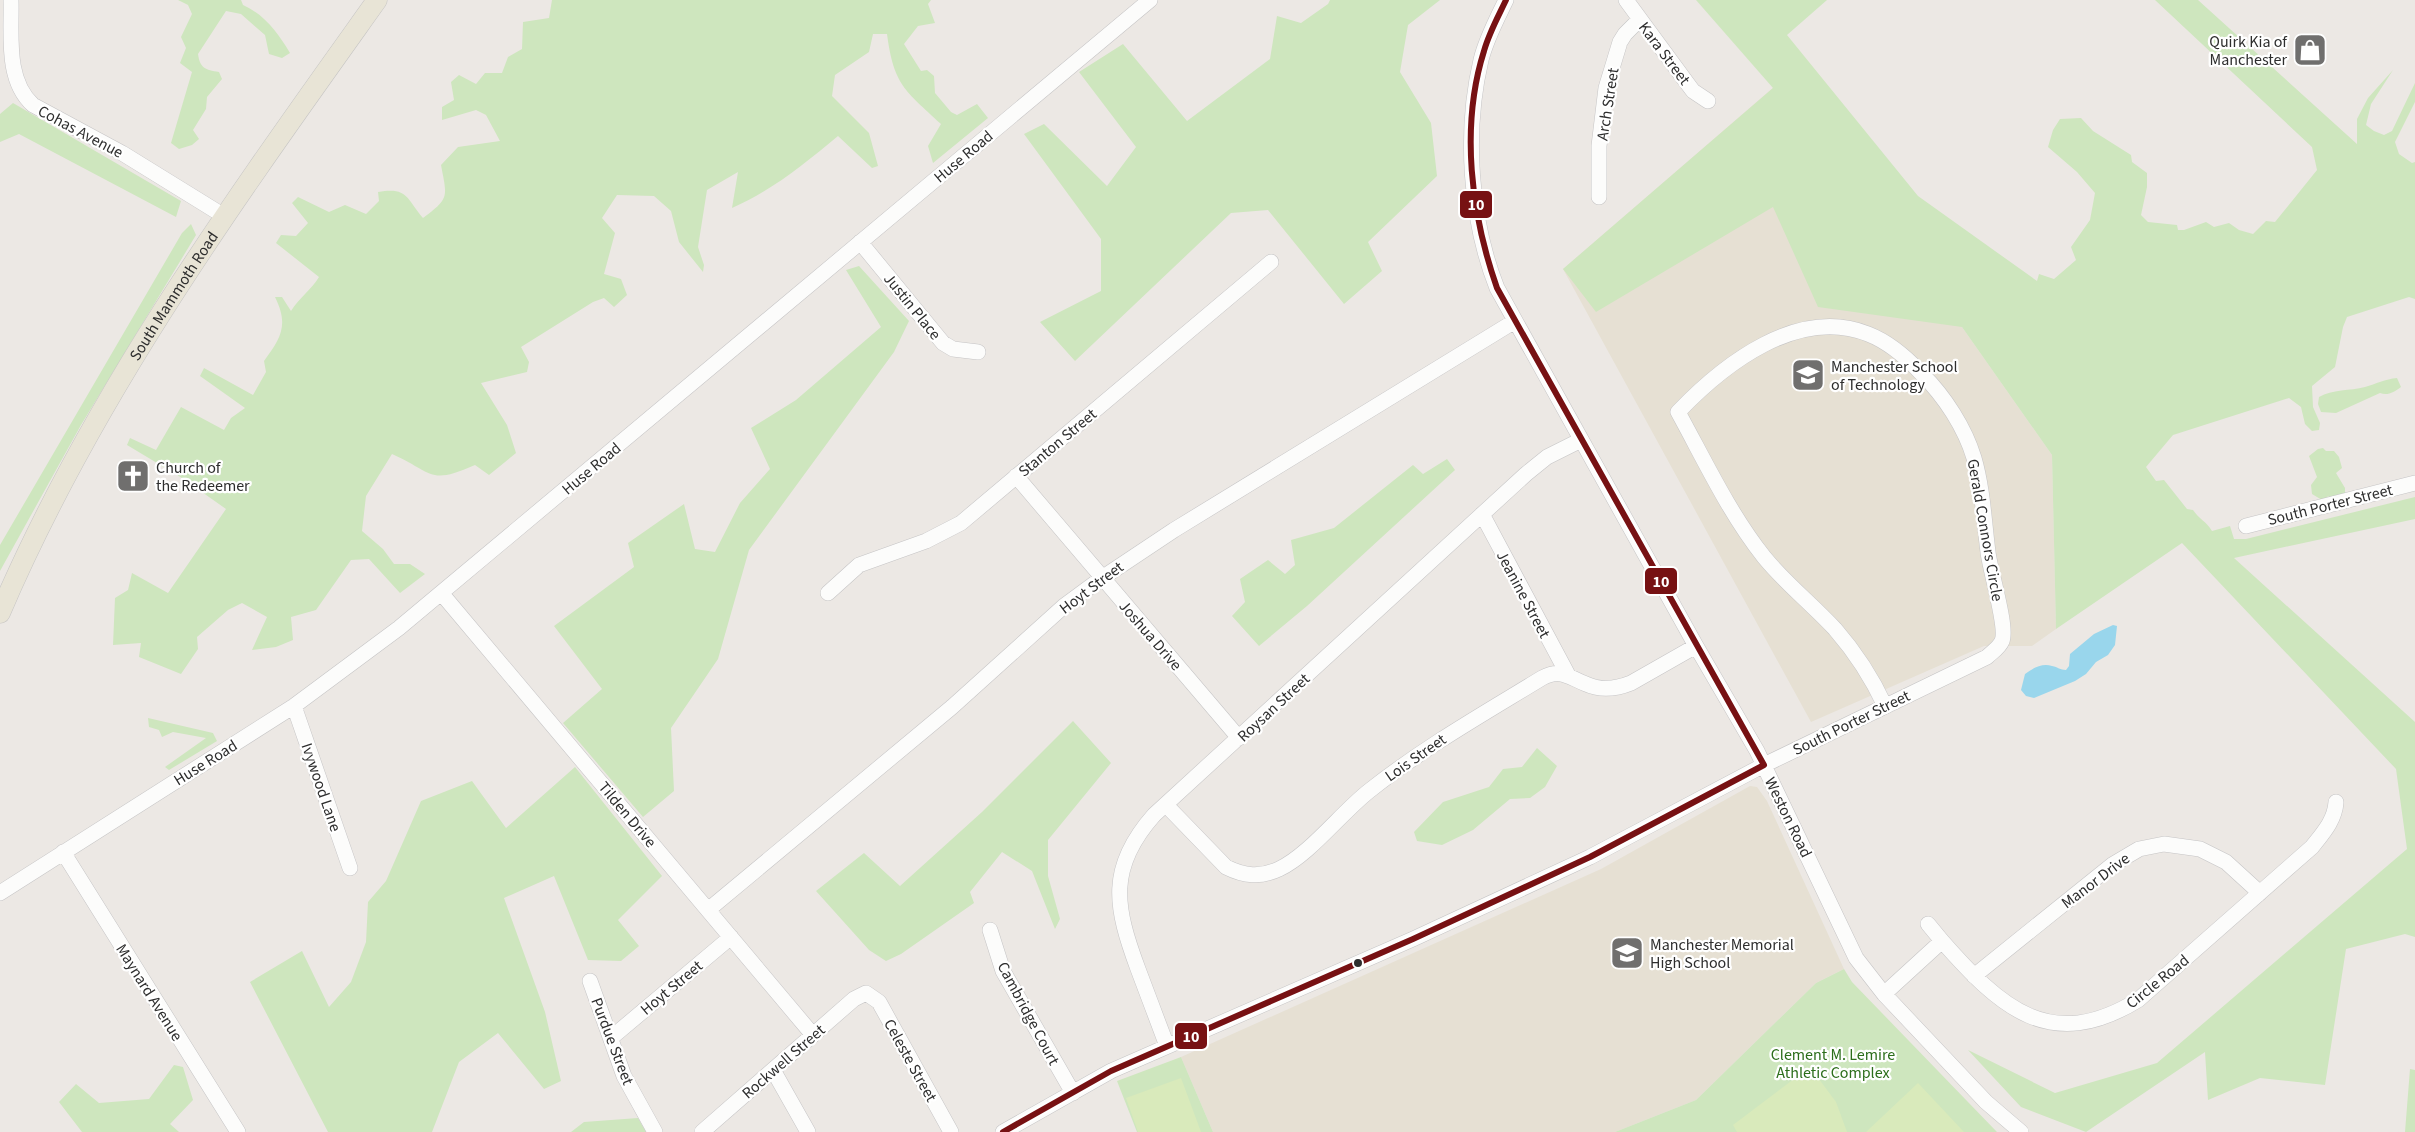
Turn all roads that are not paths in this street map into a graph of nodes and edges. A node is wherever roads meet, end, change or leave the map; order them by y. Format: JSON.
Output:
{"nodes":[{"id":1,"x":11,"y":0,"type":"edge"},
{"id":2,"x":377,"y":0,"type":"edge"},
{"id":3,"x":1150,"y":0,"type":"edge"},
{"id":4,"x":1506,"y":0,"type":"edge"},
{"id":5,"x":1626,"y":0,"type":"edge"},
{"id":6,"x":1640,"y":19,"type":"junction"},
{"id":7,"x":1708,"y":101,"type":"dead end"},
{"id":8,"x":1599,"y":197,"type":"dead end"},
{"id":9,"x":224,"y":216,"type":"junction"},
{"id":10,"x":860,"y":242,"type":"junction"},
{"id":11,"x":1271,"y":262,"type":"dead end"},
{"id":12,"x":1515,"y":321,"type":"junction"},
{"id":13,"x":978,"y":352,"type":"dead end"},
{"id":14,"x":1581,"y":440,"type":"junction"},
{"id":15,"x":1016,"y":476,"type":"junction"},
{"id":16,"x":2415,"y":483,"type":"edge"},
{"id":17,"x":1482,"y":514,"type":"junction"},
{"id":18,"x":2246,"y":526,"type":"dead end"},
{"id":19,"x":1102,"y":578,"type":"junction"},
{"id":20,"x":828,"y":593,"type":"dead end"},
{"id":21,"x":442,"y":594,"type":"junction"},
{"id":22,"x":0,"y":613,"type":"edge"},
{"id":23,"x":1696,"y":646,"type":"junction"},
{"id":24,"x":1987,"y":657,"type":"joint"},
{"id":25,"x":1567,"y":673,"type":"junction"},
{"id":26,"x":294,"y":706,"type":"junction"},
{"id":27,"x":1885,"y":706,"type":"junction"},
{"id":28,"x":1239,"y":738,"type":"junction"},
{"id":29,"x":1764,"y":765,"type":"junction"},
{"id":30,"x":2336,"y":802,"type":"dead end"},
{"id":31,"x":1166,"y":805,"type":"junction"},
{"id":32,"x":63,"y":852,"type":"junction"},
{"id":33,"x":350,"y":868,"type":"dead end"},
{"id":34,"x":0,"y":893,"type":"edge"},
{"id":35,"x":2260,"y":893,"type":"junction"},
{"id":36,"x":708,"y":909,"type":"junction"},
{"id":37,"x":1928,"y":924,"type":"dead end"},
{"id":38,"x":990,"y":930,"type":"dead end"},
{"id":39,"x":731,"y":937,"type":"junction"},
{"id":40,"x":1942,"y":941,"type":"junction"},
{"id":41,"x":1974,"y":976,"type":"junction"},
{"id":42,"x":590,"y":981,"type":"dead end"},
{"id":43,"x":866,"y":993,"type":"joint"},
{"id":44,"x":1884,"y":994,"type":"junction"},
{"id":45,"x":813,"y":1035,"type":"junction"},
{"id":46,"x":611,"y":1038,"type":"junction"},
{"id":47,"x":1167,"y":1046,"type":"junction"},
{"id":48,"x":773,"y":1070,"type":"junction"},
{"id":49,"x":1073,"y":1093,"type":"junction"},
{"id":50,"x":237,"y":1132,"type":"edge"},
{"id":51,"x":655,"y":1132,"type":"edge"},
{"id":52,"x":702,"y":1132,"type":"edge"},
{"id":53,"x":808,"y":1132,"type":"edge"},
{"id":54,"x":951,"y":1132,"type":"edge"},
{"id":55,"x":1003,"y":1132,"type":"edge"},
{"id":56,"x":2021,"y":1132,"type":"edge"}],
"edges":[{"from":1,"to":9,"type":"street","name":"Cohas Avenue"},
{"from":2,"to":9,"type":"main road","name":"South Mammoth Road"},
{"from":3,"to":10,"type":"street","name":"Huse Road"},
{"from":4,"to":12,"type":"street","name":"Weston Road"},
{"from":5,"to":6,"type":"street","name":"Kara Street"},
{"from":6,"to":7,"type":"street","name":"Kara Street"},
{"from":6,"to":8,"type":"street","name":"Arch Street"},
{"from":9,"to":22,"type":"main road","name":"South Mammoth Road"},
{"from":10,"to":13,"type":"street","name":"Justin Place"},
{"from":10,"to":21,"type":"street","name":"Huse Road"},
{"from":11,"to":15,"type":"street","name":"Stanton Street"},
{"from":12,"to":14,"type":"street","name":"Weston Road"},
{"from":12,"to":19,"type":"street","name":"Hoyt Street"},
{"from":14,"to":17,"type":"street","name":"Roysan Street"},
{"from":14,"to":23,"type":"street","name":"Weston Road"},
{"from":15,"to":19,"type":"street","name":"Joshua Drive"},
{"from":15,"to":20,"type":"street","name":"Stanton Street"},
{"from":16,"to":18,"type":"street","name":"South Porter Street"},
{"from":17,"to":25,"type":"street","name":"Jeanine Street"},
{"from":17,"to":28,"type":"street","name":"Roysan Street"},
{"from":19,"to":28,"type":"street","name":"Joshua Drive"},
{"from":19,"to":36,"type":"street","name":"Hoyt Street"},
{"from":21,"to":26,"type":"street","name":"Huse Road"},
{"from":21,"to":36,"type":"street","name":"Tilden Drive"},
{"from":23,"to":25,"type":"street"},
{"from":23,"to":29,"type":"street","name":"Weston Road"},
{"from":24,"to":27,"type":"street","name":"South Porter Street"},
{"from":24,"to":27,"type":"street","name":"Gerald Connors Circle"},
{"from":25,"to":31,"type":"street","name":"Lois Street"},
{"from":26,"to":32,"type":"street","name":"Huse Road"},
{"from":26,"to":33,"type":"street","name":"Ivywood Lane"},
{"from":27,"to":29,"type":"street","name":"South Porter Street"},
{"from":28,"to":31,"type":"street","name":"Roysan Street"},
{"from":29,"to":44,"type":"street","name":"Weston Road"},
{"from":29,"to":47,"type":"street","name":"South Porter Street"},
{"from":30,"to":35,"type":"street","name":"Circle Road"},
{"from":31,"to":47,"type":"street","name":"Roysan Street"},
{"from":32,"to":34,"type":"street","name":"Huse Road"},
{"from":32,"to":50,"type":"street","name":"Maynard Avenue"},
{"from":35,"to":41,"type":"street","name":"Manor Drive"},
{"from":35,"to":41,"type":"street","name":"Circle Road"},
{"from":36,"to":39,"type":"street","name":"Tilden Drive"},
{"from":37,"to":40,"type":"street","name":"Circle Road"},
{"from":38,"to":49,"type":"street","name":"Cambridge Court"},
{"from":39,"to":45,"type":"street","name":"Tilden Drive"},
{"from":39,"to":46,"type":"street","name":"Hoyt Street"},
{"from":40,"to":41,"type":"street","name":"Circle Road"},
{"from":40,"to":44,"type":"street"},
{"from":42,"to":46,"type":"street","name":"Purdue Street"},
{"from":43,"to":45,"type":"street","name":"Rockwell Street"},
{"from":43,"to":54,"type":"street","name":"Celeste Street"},
{"from":44,"to":56,"type":"street","name":"Weston Road"},
{"from":45,"to":48,"type":"street","name":"Rockwell Street"},
{"from":46,"to":51,"type":"street","name":"Purdue Street"},
{"from":47,"to":49,"type":"street","name":"South Porter Street"},
{"from":48,"to":52,"type":"street","name":"Rockwell Street"},
{"from":48,"to":53,"type":"street"},
{"from":49,"to":55,"type":"street","name":"South Porter Street"}]}
